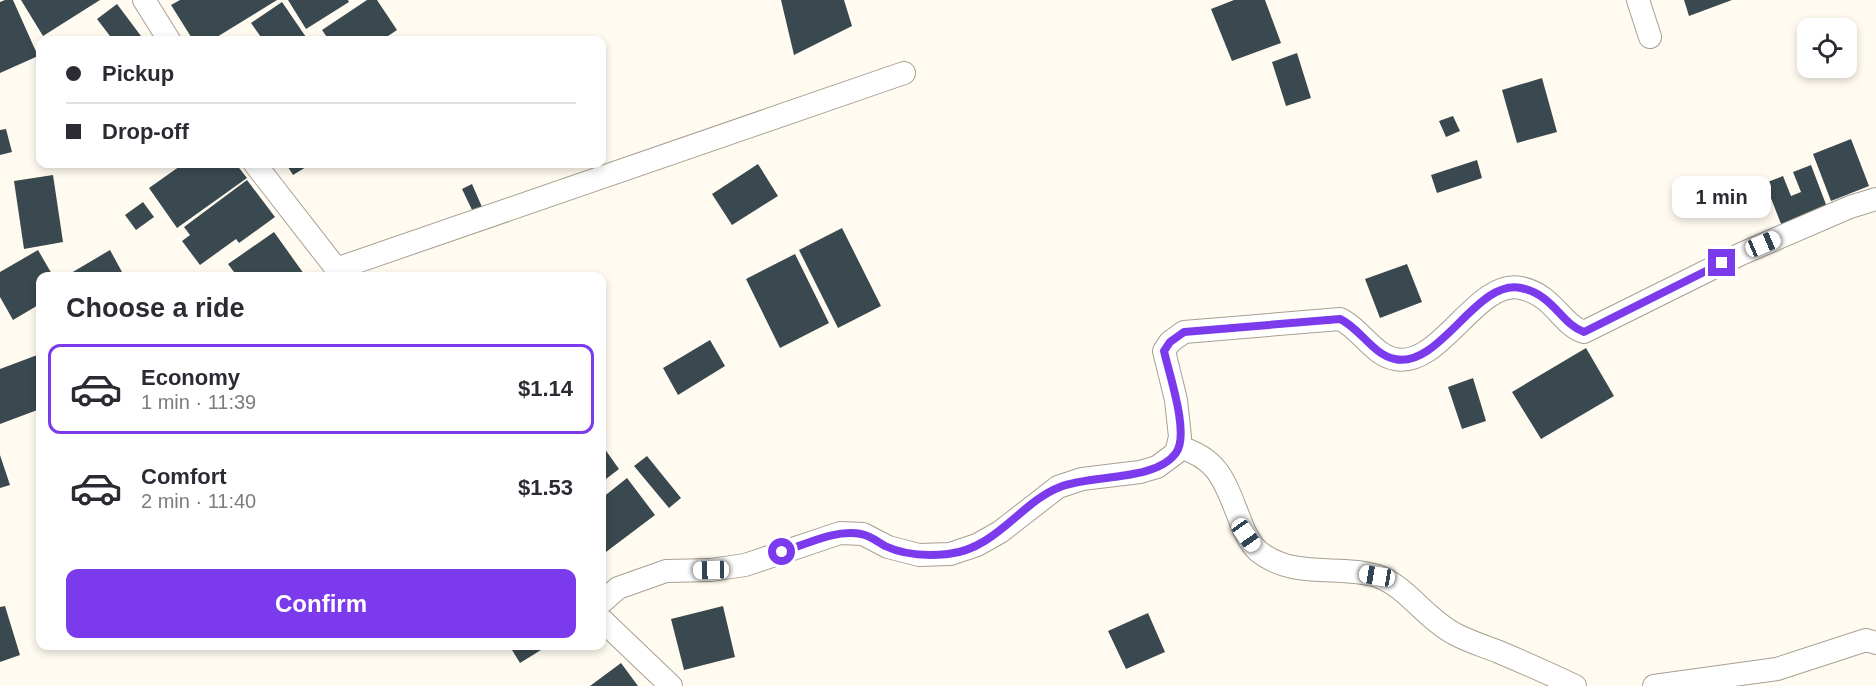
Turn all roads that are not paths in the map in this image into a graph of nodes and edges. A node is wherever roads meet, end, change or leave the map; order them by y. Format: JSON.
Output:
{"nodes":[{"id":1,"x":144,"y":0,"type":"edge"},
{"id":2,"x":1638,"y":0,"type":"edge"},
{"id":3,"x":166,"y":36,"type":"edge"},
{"id":4,"x":1650,"y":36,"type":"dead end"},
{"id":5,"x":904,"y":73,"type":"dead end"},
{"id":6,"x":258,"y":168,"type":"edge"},
{"id":7,"x":1876,"y":200,"type":"edge"},
{"id":8,"x":339,"y":272,"type":"edge"},
{"id":9,"x":1179,"y":447,"type":"junction"},
{"id":10,"x":606,"y":598,"type":"edge"},
{"id":11,"x":606,"y":624,"type":"edge"},
{"id":12,"x":1876,"y":643,"type":"edge"},
{"id":13,"x":671,"y":686,"type":"edge"},
{"id":14,"x":1575,"y":686,"type":"edge"},
{"id":15,"x":1654,"y":686,"type":"edge"}],
"edges":[{"from":1,"to":3,"type":"street"},
{"from":2,"to":4,"type":"street"},
{"from":5,"to":8,"type":"street"},
{"from":6,"to":8,"type":"street"},
{"from":7,"to":9,"type":"street"},
{"from":9,"to":10,"type":"street"},
{"from":9,"to":14,"type":"street"},
{"from":11,"to":13,"type":"street"},
{"from":12,"to":15,"type":"street"}]}
